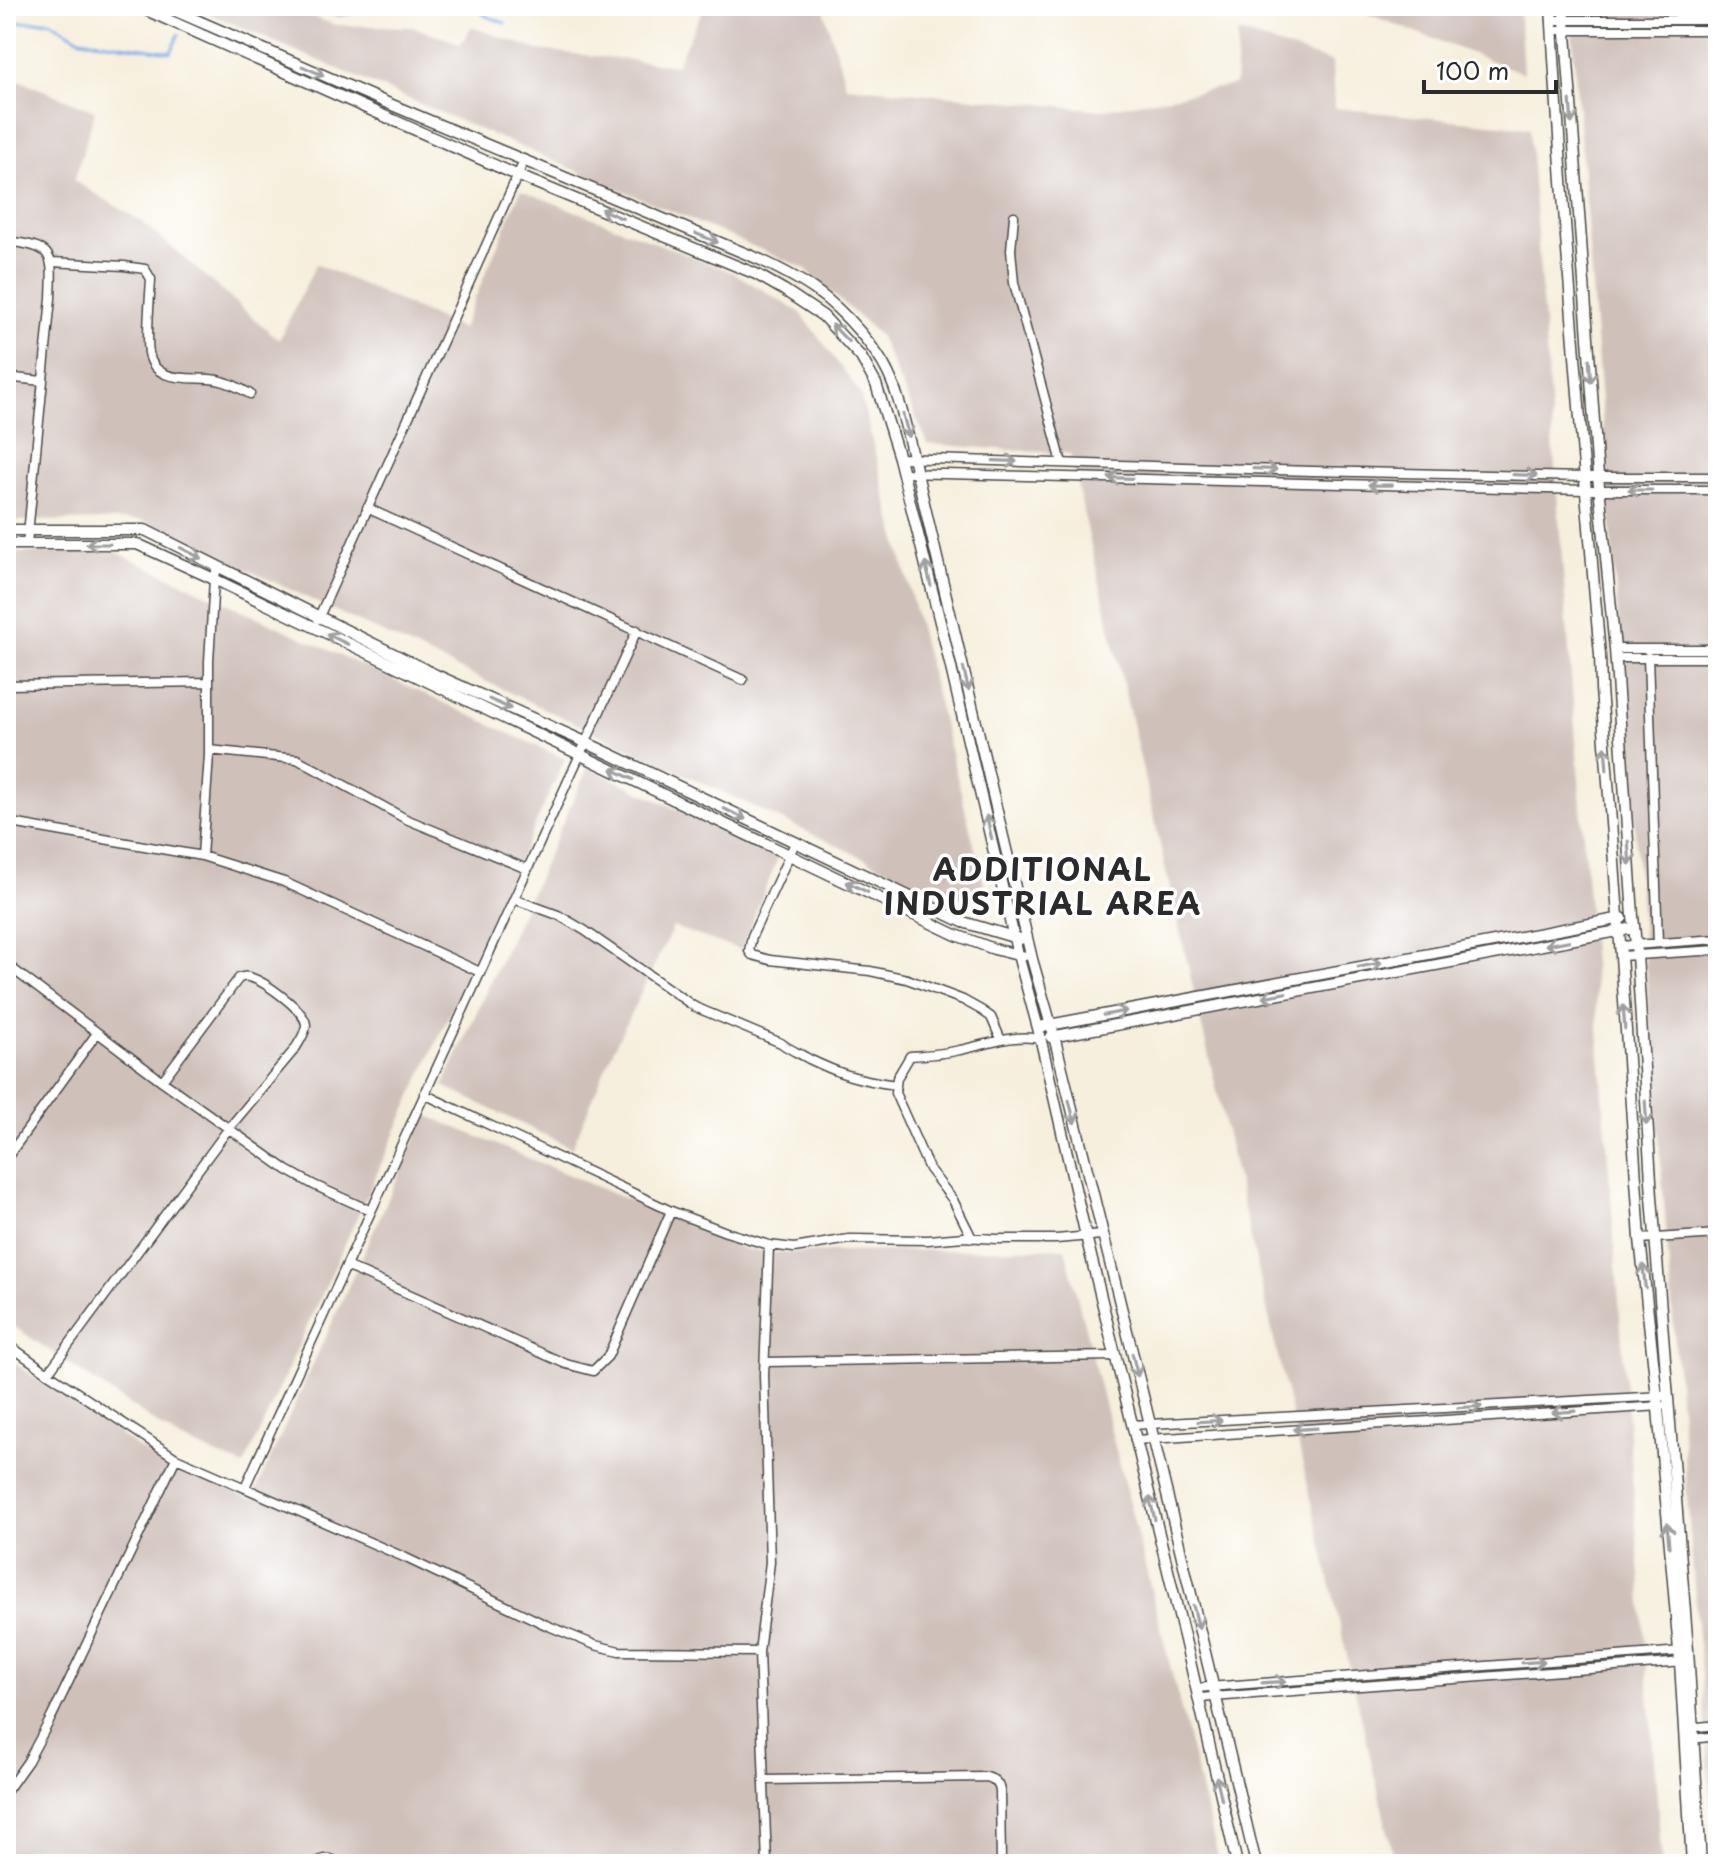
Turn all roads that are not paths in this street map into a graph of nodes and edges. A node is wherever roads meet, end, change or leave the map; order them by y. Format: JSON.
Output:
{"nodes":[{"id":1,"x":137,"y":6,"type":"edge"},
{"id":2,"x":164,"y":6,"type":"edge"},
{"id":3,"x":1551,"y":6,"type":"edge"},
{"id":4,"x":1564,"y":6,"type":"edge"},
{"id":5,"x":1718,"y":20,"type":"edge"},
{"id":6,"x":1552,"y":25,"type":"junction"},
{"id":7,"x":1565,"y":25,"type":"junction"},
{"id":8,"x":1718,"y":30,"type":"edge"},
{"id":9,"x":524,"y":161,"type":"junction"},
{"id":10,"x":519,"y":176,"type":"junction"},
{"id":11,"x":1014,"y":216,"type":"dead end"},
{"id":12,"x":6,"y":241,"type":"edge"},
{"id":13,"x":52,"y":262,"type":"junction"},
{"id":14,"x":6,"y":377,"type":"edge"},
{"id":15,"x":42,"y":381,"type":"junction"},
{"id":16,"x":250,"y":394,"type":"dead end"},
{"id":17,"x":899,"y":458,"type":"junction"},
{"id":18,"x":914,"y":458,"type":"junction"},
{"id":19,"x":1062,"y":463,"type":"junction"},
{"id":20,"x":903,"y":473,"type":"junction"},
{"id":21,"x":916,"y":473,"type":"junction"},
{"id":22,"x":1426,"y":473,"type":"junction"},
{"id":23,"x":1598,"y":476,"type":"junction"},
{"id":24,"x":1584,"y":477,"type":"junction"},
{"id":25,"x":1718,"y":477,"type":"edge"},
{"id":26,"x":1428,"y":486,"type":"junction"},
{"id":27,"x":1585,"y":490,"type":"junction"},
{"id":28,"x":1599,"y":490,"type":"junction"},
{"id":29,"x":1718,"y":490,"type":"edge"},
{"id":30,"x":367,"y":508,"type":"junction"},
{"id":31,"x":6,"y":530,"type":"edge"},
{"id":32,"x":28,"y":530,"type":"junction"},
{"id":33,"x":6,"y":544,"type":"edge"},
{"id":34,"x":27,"y":544,"type":"junction"},
{"id":35,"x":218,"y":566,"type":"junction"},
{"id":36,"x":214,"y":579,"type":"junction"},
{"id":37,"x":316,"y":622,"type":"junction"},
{"id":38,"x":637,"y":630,"type":"junction"},
{"id":39,"x":1718,"y":649,"type":"edge"},
{"id":40,"x":1615,"y":654,"type":"junction"},
{"id":41,"x":1648,"y":657,"type":"junction"},
{"id":42,"x":1718,"y":658,"type":"edge"},
{"id":43,"x":743,"y":680,"type":"dead end"},
{"id":44,"x":209,"y":682,"type":"junction"},
{"id":45,"x":6,"y":685,"type":"edge"},
{"id":46,"x":585,"y":742,"type":"junction"},
{"id":47,"x":209,"y":750,"type":"junction"},
{"id":48,"x":580,"y":754,"type":"junction"},
{"id":49,"x":6,"y":822,"type":"edge"},
{"id":50,"x":795,"y":843,"type":"junction"},
{"id":51,"x":790,"y":855,"type":"junction"},
{"id":52,"x":202,"y":856,"type":"junction"},
{"id":53,"x":527,"y":869,"type":"junction"},
{"id":54,"x":514,"y":899,"type":"junction"},
{"id":55,"x":1633,"y":916,"type":"junction"},
{"id":56,"x":1617,"y":919,"type":"junction"},
{"id":57,"x":1634,"y":928,"type":"junction"},
{"id":58,"x":1618,"y":931,"type":"junction"},
{"id":59,"x":1015,"y":938,"type":"junction"},
{"id":60,"x":1718,"y":939,"type":"edge"},
{"id":61,"x":1028,"y":941,"type":"junction"},
{"id":62,"x":1658,"y":943,"type":"junction"},
{"id":63,"x":1637,"y":950,"type":"junction"},
{"id":64,"x":1718,"y":950,"type":"edge"},
{"id":65,"x":1620,"y":951,"type":"junction"},
{"id":66,"x":1018,"y":955,"type":"junction"},
{"id":67,"x":1032,"y":959,"type":"junction"},
{"id":68,"x":6,"y":964,"type":"edge"},
{"id":69,"x":480,"y":972,"type":"junction"},
{"id":70,"x":1052,"y":1031,"type":"junction"},
{"id":71,"x":97,"y":1033,"type":"junction"},
{"id":72,"x":1040,"y":1033,"type":"junction"},
{"id":73,"x":1001,"y":1040,"type":"junction"},
{"id":74,"x":162,"y":1081,"type":"junction"},
{"id":75,"x":896,"y":1085,"type":"junction"},
{"id":76,"x":424,"y":1094,"type":"junction"},
{"id":77,"x":229,"y":1128,"type":"junction"},
{"id":78,"x":6,"y":1159,"type":"edge"},
{"id":79,"x":371,"y":1211,"type":"junction"},
{"id":80,"x":671,"y":1211,"type":"junction"},
{"id":81,"x":1718,"y":1234,"type":"edge"},
{"id":82,"x":1102,"y":1235,"type":"junction"},
{"id":83,"x":1086,"y":1236,"type":"junction"},
{"id":84,"x":972,"y":1238,"type":"junction"},
{"id":85,"x":1656,"y":1238,"type":"junction"},
{"id":86,"x":1640,"y":1239,"type":"junction"},
{"id":87,"x":769,"y":1245,"type":"junction"},
{"id":88,"x":346,"y":1266,"type":"junction"},
{"id":89,"x":6,"y":1343,"type":"edge"},
{"id":90,"x":1115,"y":1356,"type":"junction"},
{"id":91,"x":765,"y":1362,"type":"junction"},
{"id":92,"x":48,"y":1373,"type":"junction"},
{"id":93,"x":1670,"y":1400,"type":"junction"},
{"id":94,"x":1657,"y":1401,"type":"junction"},
{"id":95,"x":1150,"y":1424,"type":"junction"},
{"id":96,"x":1132,"y":1425,"type":"junction"},
{"id":97,"x":1153,"y":1439,"type":"junction"},
{"id":98,"x":1135,"y":1440,"type":"junction"},
{"id":99,"x":176,"y":1458,"type":"junction"},
{"id":100,"x":245,"y":1487,"type":"junction"},
{"id":101,"x":759,"y":1652,"type":"junction"},
{"id":102,"x":1684,"y":1656,"type":"junction"},
{"id":103,"x":1214,"y":1692,"type":"junction"},
{"id":104,"x":1198,"y":1693,"type":"junction"},
{"id":105,"x":1718,"y":1725,"type":"edge"},
{"id":106,"x":1688,"y":1733,"type":"junction"},
{"id":107,"x":1718,"y":1736,"type":"edge"},
{"id":108,"x":764,"y":1780,"type":"junction"},
{"id":109,"x":6,"y":1792,"type":"edge"},
{"id":110,"x":316,"y":1864,"type":"edge"},
{"id":111,"x":342,"y":1864,"type":"edge"},
{"id":112,"x":767,"y":1864,"type":"edge"},
{"id":113,"x":1001,"y":1864,"type":"edge"},
{"id":114,"x":1237,"y":1864,"type":"edge"},
{"id":115,"x":1254,"y":1864,"type":"edge"},
{"id":116,"x":1692,"y":1864,"type":"edge"},
{"id":117,"x":1701,"y":1864,"type":"edge"}],
"edges":[{"from":1,"to":10,"type":"street"},
{"from":2,"to":9,"type":"street","one_way":true},
{"from":3,"to":6,"type":"street"},
{"from":4,"to":7,"type":"street"},
{"from":5,"to":7,"type":"street"},
{"from":6,"to":7,"type":"street"},
{"from":6,"to":24,"type":"street"},
{"from":7,"to":8,"type":"street"},
{"from":7,"to":23,"type":"street","one_way":true},
{"from":9,"to":10,"type":"street"},
{"from":9,"to":18,"type":"street","one_way":true},
{"from":17,"to":10,"type":"street","one_way":true},
{"from":10,"to":30,"type":"street"},
{"from":11,"to":19,"type":"street"},
{"from":12,"to":13,"type":"street"},
{"from":13,"to":15,"type":"street"},
{"from":13,"to":16,"type":"street"},
{"from":14,"to":15,"type":"street"},
{"from":15,"to":32,"type":"street"},
{"from":17,"to":18,"type":"street"},
{"from":17,"to":20,"type":"street"},
{"from":18,"to":19,"type":"street","one_way":true},
{"from":18,"to":21,"type":"street"},
{"from":19,"to":22,"type":"street","one_way":true},
{"from":20,"to":21,"type":"street"},
{"from":59,"to":20,"type":"street","one_way":true},
{"from":26,"to":21,"type":"street","one_way":true},
{"from":21,"to":61,"type":"street","one_way":true},
{"from":22,"to":24,"type":"street","one_way":true},
{"from":22,"to":26,"type":"street"},
{"from":23,"to":24,"type":"street"},
{"from":23,"to":25,"type":"street"},
{"from":23,"to":28,"type":"street"},
{"from":24,"to":27,"type":"street"},
{"from":26,"to":27,"type":"street"},
{"from":27,"to":28,"type":"street"},
{"from":56,"to":27,"type":"street","one_way":true},
{"from":29,"to":28,"type":"street","one_way":true},
{"from":28,"to":40,"type":"street"},
{"from":30,"to":37,"type":"street"},
{"from":30,"to":38,"type":"street"},
{"from":31,"to":32,"type":"street"},
{"from":32,"to":34,"type":"street"},
{"from":32,"to":35,"type":"street","one_way":true},
{"from":33,"to":34,"type":"street"},
{"from":36,"to":34,"type":"street","one_way":true},
{"from":35,"to":36,"type":"street"},
{"from":35,"to":37,"type":"street"},
{"from":36,"to":37,"type":"street"},
{"from":36,"to":44,"type":"street"},
{"from":37,"to":46,"type":"street","one_way":true},
{"from":48,"to":37,"type":"street","one_way":true},
{"from":38,"to":43,"type":"street"},
{"from":38,"to":46,"type":"street"},
{"from":39,"to":40,"type":"street"},
{"from":40,"to":41,"type":"street"},
{"from":40,"to":55,"type":"street","one_way":true},
{"from":41,"to":42,"type":"street"},
{"from":41,"to":62,"type":"street"},
{"from":44,"to":45,"type":"street"},
{"from":44,"to":47,"type":"street"},
{"from":46,"to":48,"type":"street"},
{"from":46,"to":50,"type":"street","one_way":true},
{"from":47,"to":52,"type":"street"},
{"from":47,"to":53,"type":"street"},
{"from":51,"to":48,"type":"street","one_way":true},
{"from":48,"to":53,"type":"street"},
{"from":49,"to":52,"type":"street"},
{"from":50,"to":51,"type":"street"},
{"from":50,"to":59,"type":"street"},
{"from":66,"to":51,"type":"street","one_way":true},
{"from":51,"to":73,"type":"street"},
{"from":52,"to":69,"type":"street"},
{"from":53,"to":54,"type":"street"},
{"from":54,"to":69,"type":"street"},
{"from":54,"to":75,"type":"street"},
{"from":55,"to":56,"type":"street"},
{"from":55,"to":57,"type":"street"},
{"from":56,"to":58,"type":"street"},
{"from":70,"to":56,"type":"street","one_way":true},
{"from":57,"to":58,"type":"street"},
{"from":57,"to":63,"type":"street"},
{"from":58,"to":65,"type":"street"},
{"from":58,"to":70,"type":"street","one_way":true},
{"from":59,"to":61,"type":"street"},
{"from":59,"to":66,"type":"street"},
{"from":60,"to":62,"type":"street"},
{"from":61,"to":67,"type":"street"},
{"from":62,"to":63,"type":"street"},
{"from":63,"to":64,"type":"street"},
{"from":63,"to":65,"type":"street"},
{"from":63,"to":85,"type":"street","one_way":true},
{"from":86,"to":65,"type":"street","one_way":true},
{"from":66,"to":67,"type":"street"},
{"from":66,"to":72,"type":"street"},
{"from":67,"to":70,"type":"street"},
{"from":68,"to":71,"type":"street"},
{"from":69,"to":76,"type":"street"},
{"from":70,"to":72,"type":"street"},
{"from":70,"to":82,"type":"street","one_way":true},
{"from":71,"to":74,"type":"street"},
{"from":71,"to":78,"type":"street"},
{"from":72,"to":73,"type":"street"},
{"from":72,"to":83,"type":"street"},
{"from":73,"to":75,"type":"street"},
{"from":74,"to":77,"type":"street"},
{"from":74,"to":77,"type":"street"},
{"from":75,"to":84,"type":"street"},
{"from":76,"to":79,"type":"street"},
{"from":76,"to":80,"type":"street"},
{"from":77,"to":79,"type":"street"},
{"from":77,"to":92,"type":"street"},
{"from":79,"to":88,"type":"street"},
{"from":80,"to":87,"type":"street"},
{"from":80,"to":88,"type":"street"},
{"from":81,"to":85,"type":"street"},
{"from":82,"to":83,"type":"street"},
{"from":82,"to":95,"type":"street","one_way":true},
{"from":83,"to":84,"type":"street"},
{"from":83,"to":90,"type":"street"},
{"from":84,"to":87,"type":"street"},
{"from":85,"to":86,"type":"street"},
{"from":85,"to":93,"type":"street"},
{"from":94,"to":86,"type":"street","one_way":true},
{"from":87,"to":91,"type":"street"},
{"from":88,"to":100,"type":"street"},
{"from":89,"to":92,"type":"street"},
{"from":90,"to":91,"type":"street"},
{"from":90,"to":96,"type":"street"},
{"from":91,"to":101,"type":"street"},
{"from":92,"to":99,"type":"street"},
{"from":93,"to":94,"type":"street"},
{"from":93,"to":102,"type":"street"},
{"from":95,"to":94,"type":"street","one_way":true},
{"from":94,"to":97,"type":"street","one_way":true},
{"from":102,"to":94,"type":"street","one_way":true},
{"from":95,"to":96,"type":"street"},
{"from":95,"to":97,"type":"street"},
{"from":96,"to":98,"type":"street"},
{"from":97,"to":98,"type":"street"},
{"from":97,"to":103,"type":"street","one_way":true},
{"from":104,"to":98,"type":"street","one_way":true},
{"from":99,"to":100,"type":"street"},
{"from":99,"to":109,"type":"street"},
{"from":100,"to":101,"type":"street"},
{"from":101,"to":108,"type":"street"},
{"from":102,"to":103,"type":"street"},
{"from":102,"to":106,"type":"street"},
{"from":103,"to":104,"type":"street"},
{"from":103,"to":115,"type":"street"},
{"from":114,"to":104,"type":"street","one_way":true},
{"from":105,"to":106,"type":"street"},
{"from":106,"to":107,"type":"street"},
{"from":106,"to":116,"type":"street"},
{"from":106,"to":117,"type":"street"},
{"from":108,"to":112,"type":"street"},
{"from":108,"to":113,"type":"street"},
{"from":110,"to":111,"type":"street"}]}
